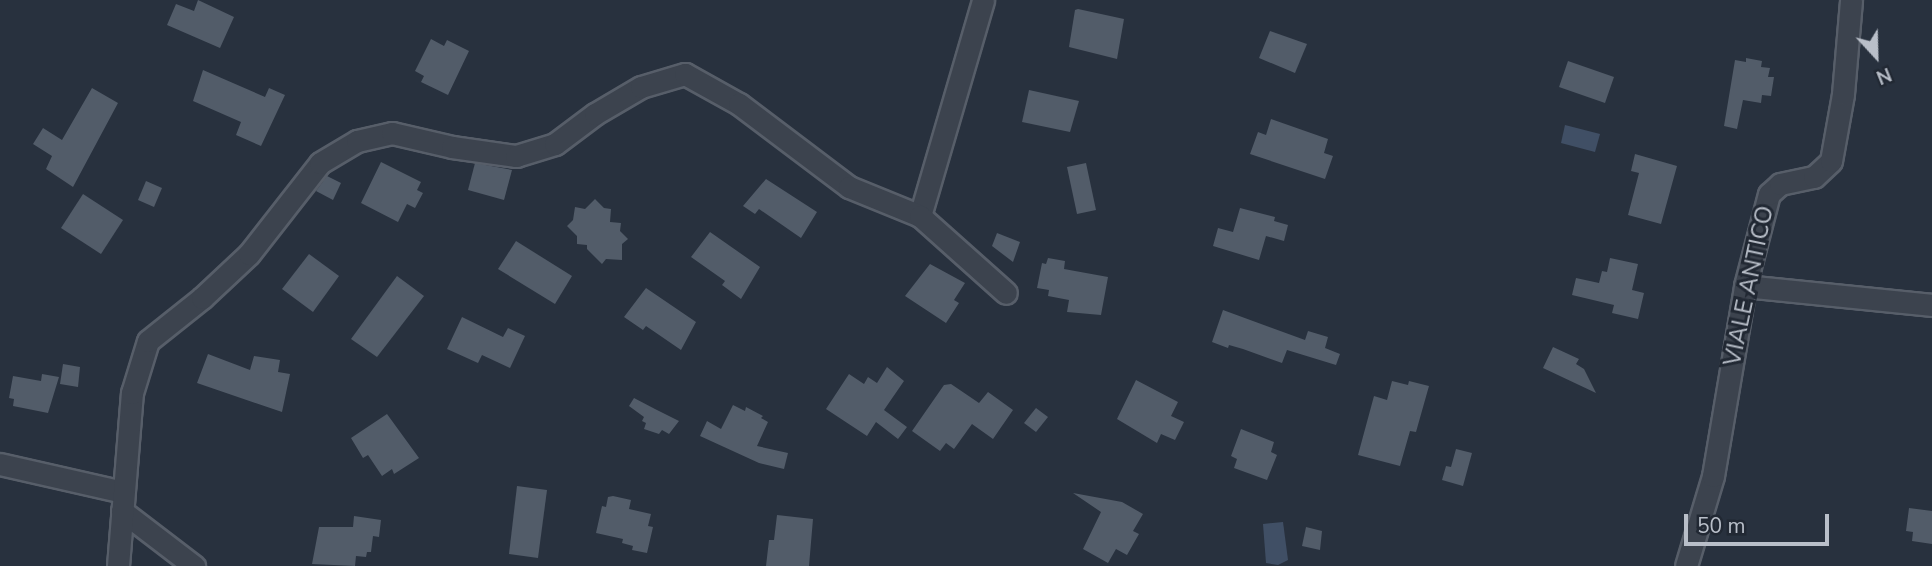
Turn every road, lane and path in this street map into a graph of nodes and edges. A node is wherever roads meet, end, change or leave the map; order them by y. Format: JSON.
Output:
{"nodes":[{"id":1,"x":983,"y":0,"type":"edge"},
{"id":2,"x":1851,"y":0,"type":"edge"},
{"id":3,"x":920,"y":216,"type":"junction"},
{"id":4,"x":1745,"y":285,"type":"junction"},
{"id":5,"x":1006,"y":293,"type":"dead end"},
{"id":6,"x":1932,"y":305,"type":"edge"},
{"id":7,"x":0,"y":464,"type":"edge"},
{"id":8,"x":122,"y":502,"type":"junction"},
{"id":9,"x":118,"y":566,"type":"edge"},
{"id":10,"x":194,"y":566,"type":"edge"},
{"id":11,"x":1686,"y":566,"type":"edge"}],
"edges":[{"from":1,"to":3,"type":"street"},
{"from":2,"to":4,"type":"street","name":"VIALE ANTICO"},
{"from":3,"to":5,"type":"street"},
{"from":3,"to":8,"type":"street"},
{"from":4,"to":6,"type":"street"},
{"from":4,"to":11,"type":"street","name":"VIALE ANTICO"},
{"from":7,"to":8,"type":"street"},
{"from":8,"to":9,"type":"street"},
{"from":8,"to":10,"type":"street"}]}
